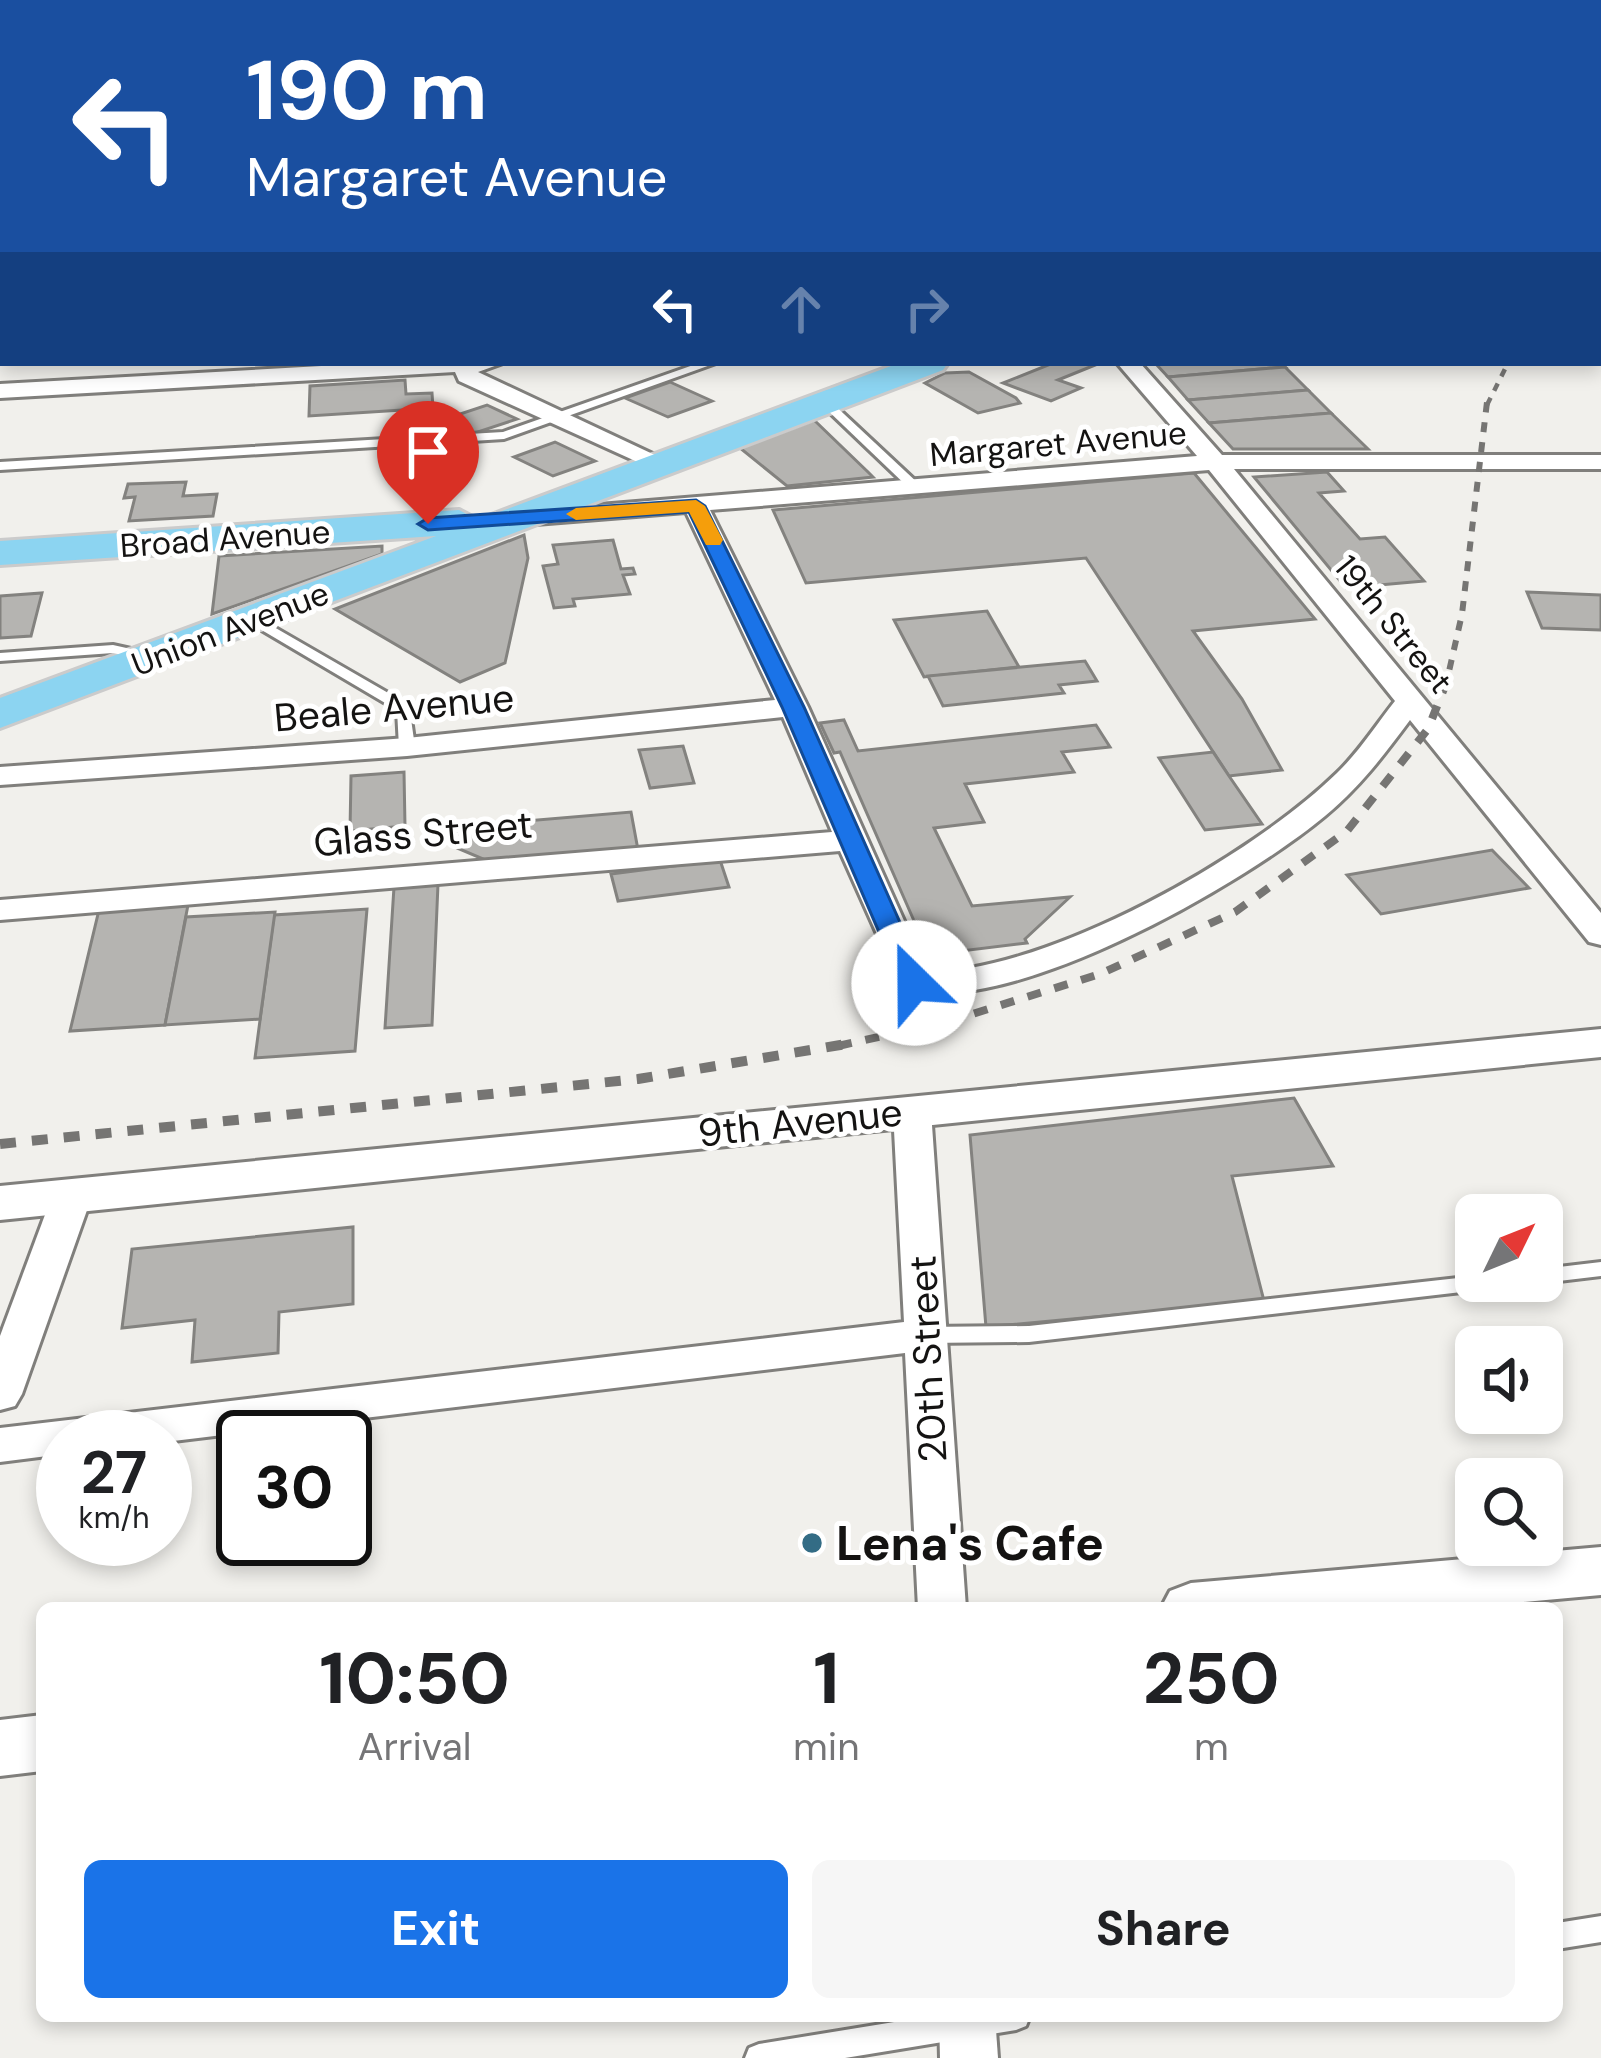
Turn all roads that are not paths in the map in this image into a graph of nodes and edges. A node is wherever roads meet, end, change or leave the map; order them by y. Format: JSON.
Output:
{"nodes":[{"id":1,"x":398,"y":366,"type":"edge"},
{"id":2,"x":465,"y":366,"type":"edge"},
{"id":3,"x":701,"y":366,"type":"edge"},
{"id":4,"x":923,"y":366,"type":"edge"},
{"id":5,"x":1131,"y":366,"type":"edge"},
{"id":6,"x":199,"y":372,"type":"edge"},
{"id":7,"x":0,"y":391,"type":"edge"},
{"id":8,"x":825,"y":402,"type":"junction"},
{"id":9,"x":557,"y":416,"type":"junction"},
{"id":10,"x":1216,"y":462,"type":"junction"},
{"id":11,"x":1601,"y":462,"type":"edge"},
{"id":12,"x":662,"y":464,"type":"junction"},
{"id":13,"x":0,"y":466,"type":"edge"},
{"id":14,"x":916,"y":488,"type":"junction"},
{"id":15,"x":696,"y":506,"type":"junction"},
{"id":16,"x":523,"y":517,"type":"junction"},
{"id":17,"x":0,"y":553,"type":"edge"},
{"id":18,"x":253,"y":619,"type":"junction"},
{"id":19,"x":0,"y":657,"type":"edge"},
{"id":20,"x":150,"y":658,"type":"junction"},
{"id":21,"x":1410,"y":700,"type":"junction"},
{"id":22,"x":793,"y":707,"type":"junction"},
{"id":23,"x":0,"y":715,"type":"edge"},
{"id":24,"x":407,"y":747,"type":"junction"},
{"id":25,"x":0,"y":776,"type":"edge"},
{"id":26,"x":852,"y":840,"type":"junction"},
{"id":27,"x":0,"y":910,"type":"edge"},
{"id":28,"x":1601,"y":935,"type":"edge"},
{"id":29,"x":1601,"y":1043,"type":"edge"},
{"id":30,"x":911,"y":1111,"type":"junction"},
{"id":31,"x":72,"y":1196,"type":"junction"},
{"id":32,"x":0,"y":1203,"type":"edge"},
{"id":33,"x":1601,"y":1269,"type":"edge"},
{"id":34,"x":1563,"y":1274,"type":"edge"},
{"id":35,"x":1455,"y":1286,"type":"edge"},
{"id":36,"x":926,"y":1335,"type":"junction"},
{"id":37,"x":0,"y":1394,"type":"edge"},
{"id":38,"x":192,"y":1422,"type":"edge"},
{"id":39,"x":36,"y":1441,"type":"edge"},
{"id":40,"x":0,"y":1445,"type":"edge"},
{"id":41,"x":1601,"y":1571,"type":"edge"},
{"id":42,"x":942,"y":1602,"type":"edge"},
{"id":43,"x":1257,"y":1602,"type":"edge"},
{"id":44,"x":36,"y":1744,"type":"edge"},
{"id":45,"x":0,"y":1748,"type":"edge"},
{"id":46,"x":1601,"y":1929,"type":"edge"},
{"id":47,"x":1563,"y":1935,"type":"edge"},
{"id":48,"x":980,"y":2028,"type":"edge"},
{"id":49,"x":759,"y":2058,"type":"edge"}],
"edges":[{"from":1,"to":6,"type":"street"},
{"from":2,"to":9,"type":"street"},
{"from":3,"to":9,"type":"lane"},
{"from":4,"to":8,"type":"main road","name":"Union Avenue"},
{"from":5,"to":10,"type":"street","name":"19th Street"},
{"from":6,"to":7,"type":"street"},
{"from":8,"to":12,"type":"main road","name":"Union Avenue"},
{"from":8,"to":14,"type":"lane"},
{"from":9,"to":12,"type":"street"},
{"from":9,"to":13,"type":"lane"},
{"from":10,"to":11,"type":"street","name":"Margaret Avenue"},
{"from":10,"to":14,"type":"street","name":"Margaret Avenue"},
{"from":10,"to":21,"type":"street","name":"19th Street"},
{"from":12,"to":16,"type":"main road","name":"Union Avenue"},
{"from":14,"to":15,"type":"street","name":"Margaret Avenue"},
{"from":15,"to":16,"type":"street","name":"Margaret Avenue"},
{"from":15,"to":22,"type":"street"},
{"from":16,"to":17,"type":"main road","name":"Broad Avenue"},
{"from":16,"to":18,"type":"main road","name":"Union Avenue"},
{"from":18,"to":20,"type":"main road","name":"Union Avenue"},
{"from":18,"to":24,"type":"lane"},
{"from":19,"to":20,"type":"lane"},
{"from":20,"to":23,"type":"main road","name":"Union Avenue"},
{"from":21,"to":26,"type":"street"},
{"from":21,"to":28,"type":"street","name":"19th Street"},
{"from":22,"to":24,"type":"street","name":"Beale Avenue"},
{"from":22,"to":26,"type":"street"},
{"from":24,"to":25,"type":"street","name":"Beale Avenue"},
{"from":26,"to":27,"type":"street","name":"Glass Street"},
{"from":29,"to":30,"type":"street","name":"9th Avenue"},
{"from":30,"to":31,"type":"street","name":"9th Avenue"},
{"from":30,"to":36,"type":"street","name":"20th Street"},
{"from":31,"to":32,"type":"street","name":"9th Avenue"},
{"from":31,"to":37,"type":"street"},
{"from":33,"to":34,"type":"lane"},
{"from":35,"to":36,"type":"lane"},
{"from":36,"to":38,"type":"street"},
{"from":36,"to":42,"type":"street","name":"20th Street"},
{"from":39,"to":40,"type":"street"},
{"from":41,"to":43,"type":"street"},
{"from":44,"to":45,"type":"street"},
{"from":46,"to":47,"type":"lane"},
{"from":48,"to":49,"type":"lane"}]}
